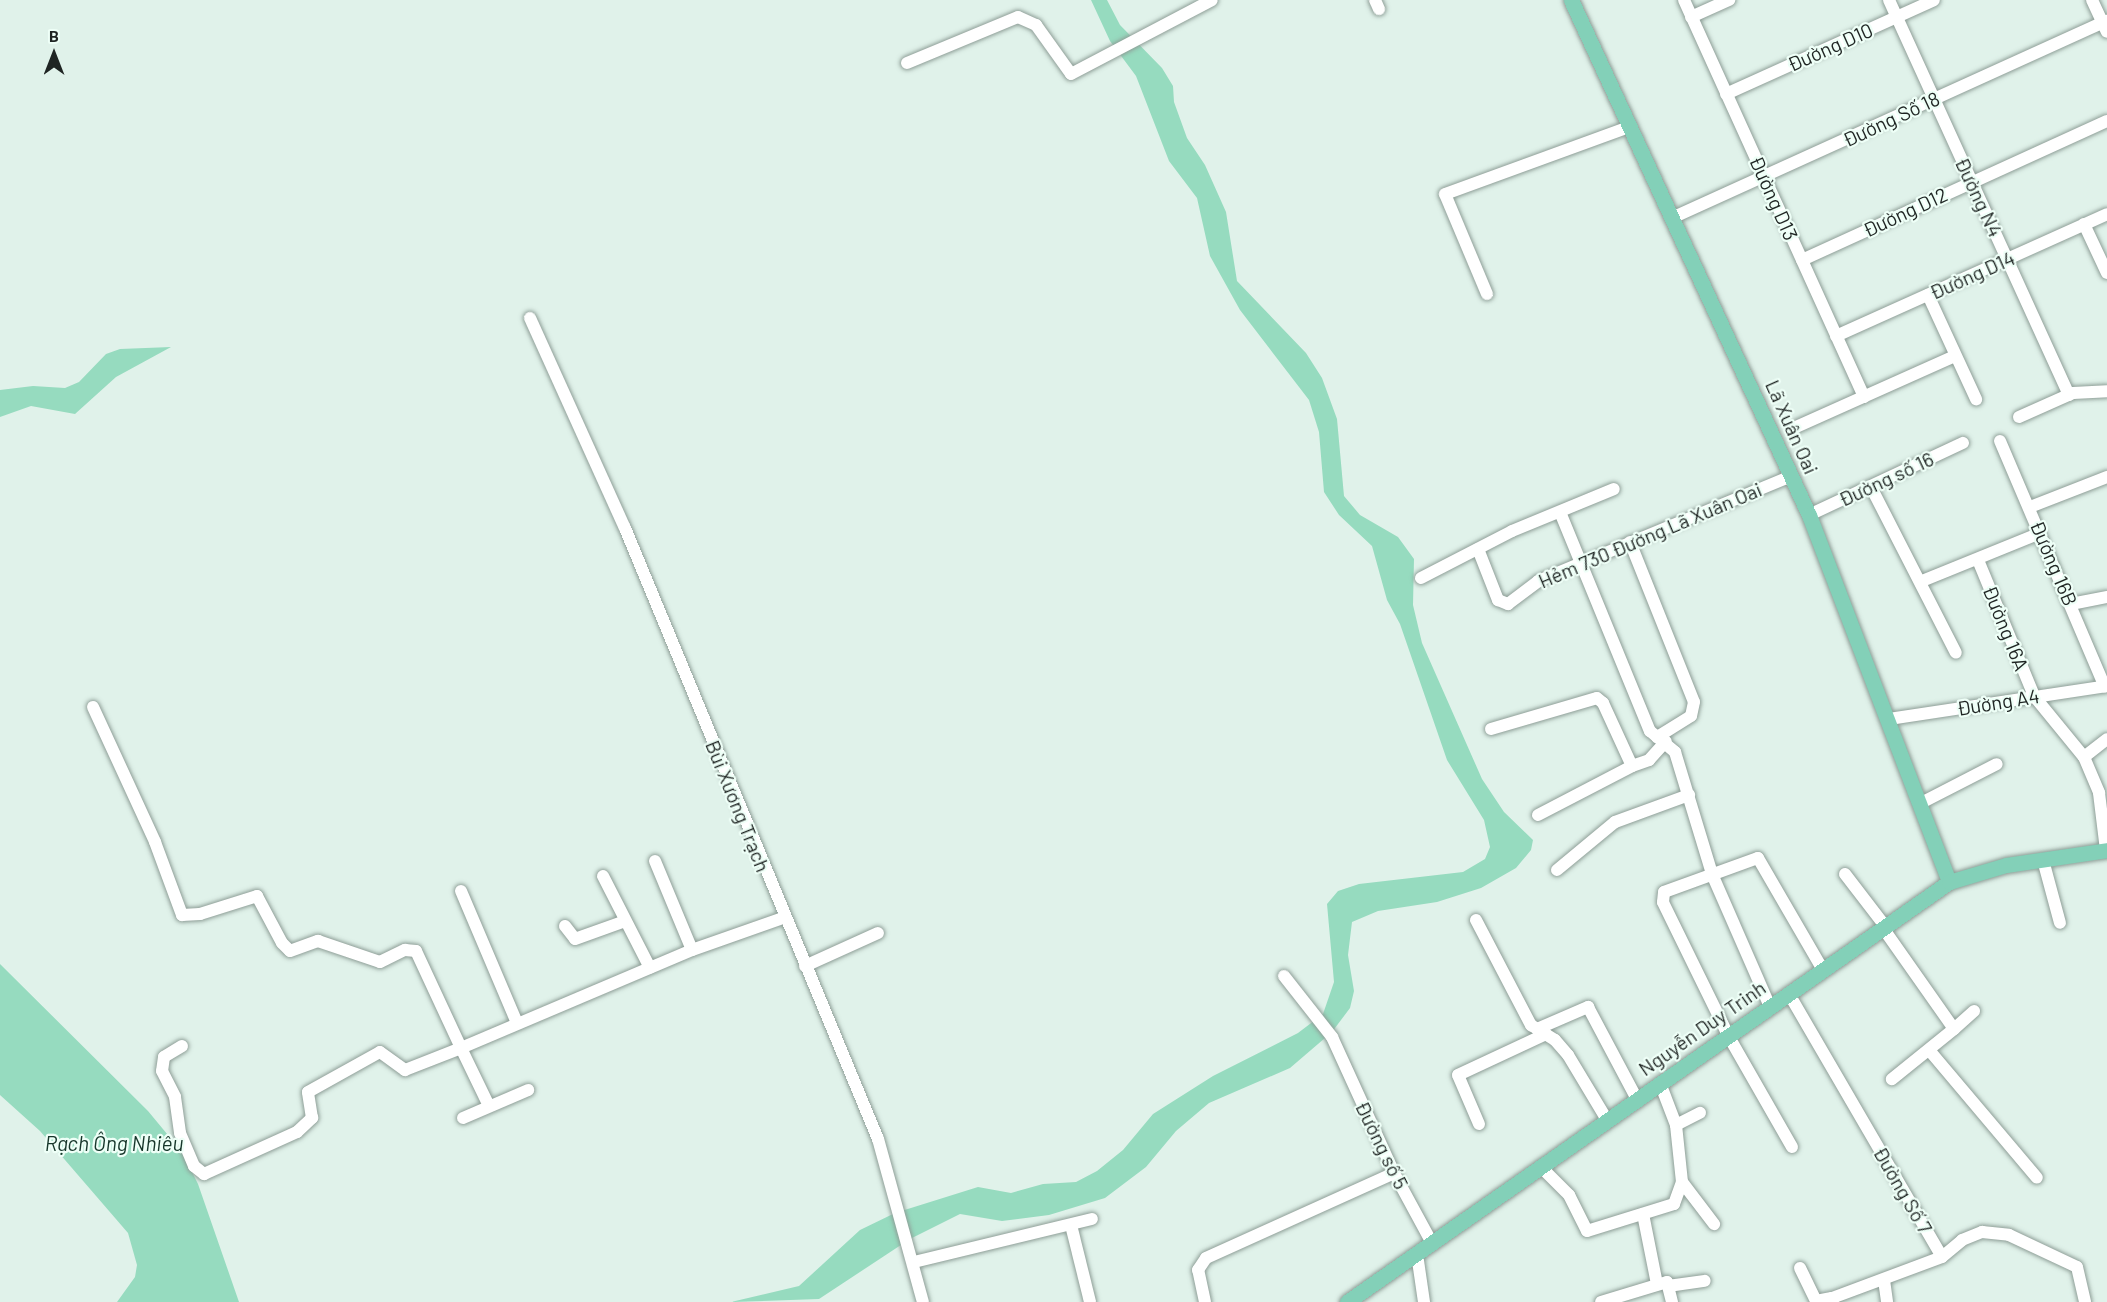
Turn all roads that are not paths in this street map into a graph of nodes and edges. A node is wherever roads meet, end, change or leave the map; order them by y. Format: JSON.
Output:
{"nodes":[{"id":1,"x":1212,"y":0,"type":"edge"},
{"id":2,"x":1571,"y":0,"type":"edge"},
{"id":3,"x":1684,"y":0,"type":"edge"},
{"id":4,"x":1729,"y":0,"type":"edge"},
{"id":5,"x":1889,"y":0,"type":"edge"},
{"id":6,"x":1934,"y":0,"type":"edge"},
{"id":7,"x":2092,"y":0,"type":"edge"},
{"id":8,"x":1691,"y":17,"type":"junction"},
{"id":9,"x":1897,"y":17,"type":"junction"},
{"id":10,"x":2106,"y":26,"type":"edge"},
{"id":11,"x":907,"y":63,"type":"dead end"},
{"id":12,"x":1726,"y":94,"type":"junction"},
{"id":13,"x":1934,"y":99,"type":"junction"},
{"id":14,"x":2107,"y":121,"type":"edge"},
{"id":15,"x":1629,"y":127,"type":"junction"},
{"id":16,"x":1764,"y":177,"type":"junction"},
{"id":17,"x":1972,"y":182,"type":"junction"},
{"id":18,"x":2107,"y":214,"type":"edge"},
{"id":19,"x":1674,"y":217,"type":"junction"},
{"id":20,"x":2084,"y":224,"type":"junction"},
{"id":21,"x":2007,"y":259,"type":"junction"},
{"id":22,"x":1802,"y":260,"type":"junction"},
{"id":23,"x":2107,"y":273,"type":"edge"},
{"id":24,"x":1487,"y":294,"type":"dead end"},
{"id":25,"x":1928,"y":295,"type":"junction"},
{"id":26,"x":530,"y":318,"type":"dead end"},
{"id":27,"x":1836,"y":336,"type":"junction"},
{"id":28,"x":1955,"y":356,"type":"junction"},
{"id":29,"x":2107,"y":391,"type":"edge"},
{"id":30,"x":2069,"y":395,"type":"junction"},
{"id":31,"x":1864,"y":397,"type":"junction"},
{"id":32,"x":1976,"y":399,"type":"dead end"},
{"id":33,"x":2019,"y":417,"type":"dead end"},
{"id":34,"x":1796,"y":427,"type":"dead end"},
{"id":35,"x":2000,"y":441,"type":"dead end"},
{"id":36,"x":1964,"y":443,"type":"dead end"},
{"id":37,"x":1792,"y":476,"type":"junction"},
{"id":38,"x":2107,"y":477,"type":"edge"},
{"id":39,"x":1871,"y":487,"type":"junction"},
{"id":40,"x":1614,"y":489,"type":"dead end"},
{"id":41,"x":2030,"y":507,"type":"junction"},
{"id":42,"x":1560,"y":512,"type":"junction"},
{"id":43,"x":1809,"y":515,"type":"junction"},
{"id":44,"x":2040,"y":533,"type":"junction"},
{"id":45,"x":1630,"y":542,"type":"junction"},
{"id":46,"x":1478,"y":549,"type":"junction"},
{"id":47,"x":1978,"y":560,"type":"junction"},
{"id":48,"x":1581,"y":562,"type":"junction"},
{"id":49,"x":1421,"y":578,"type":"dead end"},
{"id":50,"x":1922,"y":581,"type":"junction"},
{"id":51,"x":2107,"y":597,"type":"edge"},
{"id":52,"x":2071,"y":604,"type":"junction"},
{"id":53,"x":1956,"y":653,"type":"dead end"},
{"id":54,"x":2106,"y":686,"type":"edge"},
{"id":55,"x":2034,"y":696,"type":"junction"},
{"id":56,"x":93,"y":707,"type":"dead end"},
{"id":57,"x":1889,"y":719,"type":"junction"},
{"id":58,"x":1491,"y":729,"type":"dead end"},
{"id":59,"x":1662,"y":739,"type":"junction"},
{"id":60,"x":2107,"y":739,"type":"edge"},
{"id":61,"x":2084,"y":757,"type":"junction"},
{"id":62,"x":1997,"y":764,"type":"dead end"},
{"id":63,"x":1632,"y":766,"type":"junction"},
{"id":64,"x":1689,"y":795,"type":"junction"},
{"id":65,"x":1921,"y":803,"type":"junction"},
{"id":66,"x":1538,"y":815,"type":"dead end"},
{"id":67,"x":2107,"y":850,"type":"edge"},
{"id":68,"x":2043,"y":860,"type":"junction"},
{"id":69,"x":654,"y":861,"type":"dead end"},
{"id":70,"x":1557,"y":870,"type":"dead end"},
{"id":71,"x":1712,"y":874,"type":"junction"},
{"id":72,"x":1845,"y":874,"type":"dead end"},
{"id":73,"x":603,"y":876,"type":"dead end"},
{"id":74,"x":1949,"y":882,"type":"junction"},
{"id":75,"x":461,"y":891,"type":"dead end"},
{"id":76,"x":783,"y":918,"type":"junction"},
{"id":77,"x":1476,"y":920,"type":"dead end"},
{"id":78,"x":624,"y":921,"type":"junction"},
{"id":79,"x":2060,"y":923,"type":"dead end"},
{"id":80,"x":565,"y":926,"type":"dead end"},
{"id":81,"x":1884,"y":927,"type":"junction"},
{"id":82,"x":878,"y":933,"type":"dead end"},
{"id":83,"x":692,"y":950,"type":"junction"},
{"id":84,"x":805,"y":966,"type":"junction"},
{"id":85,"x":650,"y":968,"type":"junction"},
{"id":86,"x":1823,"y":970,"type":"junction"},
{"id":87,"x":1284,"y":976,"type":"dead end"},
{"id":88,"x":1789,"y":994,"type":"junction"},
{"id":89,"x":1770,"y":1007,"type":"junction"},
{"id":90,"x":1974,"y":1011,"type":"dead end"},
{"id":91,"x":517,"y":1023,"type":"junction"},
{"id":92,"x":1954,"y":1029,"type":"junction"},
{"id":93,"x":1542,"y":1032,"type":"junction"},
{"id":94,"x":1729,"y":1037,"type":"junction"},
{"id":95,"x":182,"y":1046,"type":"dead end"},
{"id":96,"x":461,"y":1048,"type":"junction"},
{"id":97,"x":1929,"y":1050,"type":"junction"},
{"id":98,"x":1892,"y":1079,"type":"dead end"},
{"id":99,"x":1660,"y":1083,"type":"junction"},
{"id":100,"x":528,"y":1090,"type":"dead end"},
{"id":101,"x":1638,"y":1099,"type":"junction"},
{"id":102,"x":489,"y":1106,"type":"junction"},
{"id":103,"x":1700,"y":1113,"type":"dead end"},
{"id":104,"x":463,"y":1118,"type":"dead end"},
{"id":105,"x":1607,"y":1120,"type":"junction"},
{"id":106,"x":1479,"y":1124,"type":"dead end"},
{"id":107,"x":1676,"y":1125,"type":"junction"},
{"id":108,"x":1792,"y":1147,"type":"dead end"},
{"id":109,"x":1541,"y":1167,"type":"junction"},
{"id":110,"x":1394,"y":1173,"type":"junction"},
{"id":111,"x":2037,"y":1178,"type":"dead end"},
{"id":112,"x":1682,"y":1182,"type":"junction"},
{"id":113,"x":1643,"y":1214,"type":"junction"},
{"id":114,"x":1092,"y":1219,"type":"dead end"},
{"id":115,"x":1714,"y":1224,"type":"dead end"},
{"id":116,"x":1071,"y":1225,"type":"junction"},
{"id":117,"x":1432,"y":1243,"type":"junction"},
{"id":118,"x":1417,"y":1254,"type":"junction"},
{"id":119,"x":912,"y":1256,"type":"junction"},
{"id":120,"x":1942,"y":1257,"type":"junction"},
{"id":121,"x":1800,"y":1268,"type":"dead end"},
{"id":122,"x":1884,"y":1280,"type":"junction"},
{"id":123,"x":1705,"y":1281,"type":"dead end"},
{"id":124,"x":1664,"y":1284,"type":"junction"},
{"id":125,"x":1832,"y":1300,"type":"edge"},
{"id":126,"x":923,"y":1302,"type":"edge"},
{"id":127,"x":1090,"y":1302,"type":"edge"},
{"id":128,"x":1205,"y":1302,"type":"edge"},
{"id":129,"x":1347,"y":1302,"type":"edge"},
{"id":130,"x":1424,"y":1302,"type":"edge"},
{"id":131,"x":1601,"y":1302,"type":"edge"},
{"id":132,"x":1672,"y":1302,"type":"edge"},
{"id":133,"x":1887,"y":1302,"type":"edge"},
{"id":134,"x":2085,"y":1302,"type":"edge"}],
"edges":[{"from":1,"to":11,"type":"street"},
{"from":2,"to":15,"type":"main road","name":"Lã Xuân Oai"},
{"from":3,"to":8,"type":"street","name":"Đường D13"},
{"from":4,"to":8,"type":"street"},
{"from":5,"to":9,"type":"street","name":"Đường N4"},
{"from":6,"to":9,"type":"street","name":"Đường D10"},
{"from":7,"to":10,"type":"street"},
{"from":8,"to":12,"type":"street","name":"Đường D13"},
{"from":9,"to":12,"type":"street","name":"Đường D10"},
{"from":9,"to":13,"type":"street","name":"Đường N4"},
{"from":10,"to":13,"type":"street","name":"Đường Số 18"},
{"from":12,"to":16,"type":"street","name":"Đường D13"},
{"from":13,"to":16,"type":"street","name":"Đường Số 18"},
{"from":13,"to":17,"type":"street","name":"Đường N4"},
{"from":14,"to":17,"type":"street","name":"Đường D12"},
{"from":15,"to":19,"type":"main road","name":"Lã Xuân Oai"},
{"from":15,"to":24,"type":"street"},
{"from":16,"to":19,"type":"street","name":"Đường Số 18"},
{"from":16,"to":22,"type":"street","name":"Đường D13"},
{"from":17,"to":21,"type":"street","name":"Đường N4"},
{"from":17,"to":22,"type":"street","name":"Đường D12"},
{"from":18,"to":20,"type":"street","name":"Đường D14"},
{"from":19,"to":37,"type":"main road","name":"Lã Xuân Oai"},
{"from":20,"to":21,"type":"street","name":"Đường D14"},
{"from":20,"to":23,"type":"street"},
{"from":21,"to":25,"type":"street","name":"Đường D14"},
{"from":21,"to":30,"type":"street","name":"Đường N4"},
{"from":22,"to":27,"type":"street","name":"Đường D13"},
{"from":25,"to":27,"type":"street","name":"Đường D14"},
{"from":25,"to":28,"type":"street"},
{"from":26,"to":76,"type":"street","name":"Bùi Xương Trạch"},
{"from":27,"to":31,"type":"street","name":"Đường D13"},
{"from":28,"to":31,"type":"street"},
{"from":28,"to":32,"type":"street"},
{"from":29,"to":30,"type":"street"},
{"from":30,"to":33,"type":"street"},
{"from":31,"to":34,"type":"street"},
{"from":35,"to":41,"type":"street","name":"Đường 16B"},
{"from":36,"to":39,"type":"street","name":"Đường số 16"},
{"from":37,"to":43,"type":"main road","name":"Lã Xuân Oai"},
{"from":37,"to":45,"type":"street","name":"Hẻm 730 Đường Lã Xuân Oai"},
{"from":38,"to":41,"type":"street"},
{"from":39,"to":43,"type":"street","name":"Đường số 16"},
{"from":39,"to":50,"type":"street"},
{"from":40,"to":42,"type":"street"},
{"from":41,"to":44,"type":"street","name":"Đường 16B"},
{"from":42,"to":46,"type":"street"},
{"from":42,"to":48,"type":"street"},
{"from":43,"to":57,"type":"main road","name":"Lã Xuân Oai"},
{"from":44,"to":47,"type":"street"},
{"from":44,"to":52,"type":"street","name":"Đường 16B"},
{"from":45,"to":48,"type":"street","name":"Hẻm 730 Đường Lã Xuân Oai"},
{"from":45,"to":59,"type":"street"},
{"from":46,"to":48,"type":"street","name":"Hẻm 730 Đường Lã Xuân Oai"},
{"from":46,"to":49,"type":"street"},
{"from":47,"to":50,"type":"street"},
{"from":47,"to":55,"type":"street","name":"Đường 16A"},
{"from":48,"to":59,"type":"street"},
{"from":50,"to":53,"type":"street"},
{"from":51,"to":52,"type":"street"},
{"from":52,"to":54,"type":"street","name":"Đường 16B"},
{"from":54,"to":55,"type":"street","name":"Đường A4"},
{"from":55,"to":57,"type":"street","name":"Đường A4"},
{"from":55,"to":61,"type":"street","name":"Đường 16A"},
{"from":56,"to":96,"type":"street"},
{"from":57,"to":65,"type":"main road","name":"Lã Xuân Oai"},
{"from":58,"to":63,"type":"street"},
{"from":59,"to":63,"type":"street"},
{"from":59,"to":64,"type":"street"},
{"from":60,"to":61,"type":"street"},
{"from":61,"to":67,"type":"street","name":"Đường 16A"},
{"from":62,"to":65,"type":"street"},
{"from":63,"to":66,"type":"street"},
{"from":64,"to":70,"type":"street"},
{"from":64,"to":71,"type":"street"},
{"from":65,"to":74,"type":"main road","name":"Lã Xuân Oai"},
{"from":67,"to":68,"type":"main road","name":"Nguyễn Duy Trinh"},
{"from":68,"to":74,"type":"main road","name":"Nguyễn Duy Trinh"},
{"from":68,"to":79,"type":"street"},
{"from":69,"to":83,"type":"street"},
{"from":71,"to":86,"type":"street"},
{"from":71,"to":89,"type":"street"},
{"from":71,"to":94,"type":"street"},
{"from":72,"to":81,"type":"street"},
{"from":73,"to":78,"type":"street"},
{"from":74,"to":81,"type":"main road","name":"Nguyễn Duy Trinh"},
{"from":75,"to":91,"type":"street"},
{"from":76,"to":83,"type":"street"},
{"from":76,"to":84,"type":"street","name":"Bùi Xương Trạch"},
{"from":77,"to":93,"type":"street"},
{"from":78,"to":80,"type":"street"},
{"from":78,"to":85,"type":"street"},
{"from":81,"to":86,"type":"main road","name":"Nguyễn Duy Trinh"},
{"from":81,"to":92,"type":"street"},
{"from":82,"to":84,"type":"street"},
{"from":83,"to":85,"type":"street"},
{"from":84,"to":119,"type":"street","name":"Bùi Xương Trạch"},
{"from":85,"to":91,"type":"street"},
{"from":86,"to":88,"type":"main road","name":"Nguyễn Duy Trinh"},
{"from":87,"to":110,"type":"street","name":"Đường số 5"},
{"from":88,"to":89,"type":"main road","name":"Nguyễn Duy Trinh"},
{"from":88,"to":120,"type":"street","name":"Đường Số 7"},
{"from":89,"to":94,"type":"main road","name":"Nguyễn Duy Trinh"},
{"from":90,"to":92,"type":"street"},
{"from":91,"to":96,"type":"street"},
{"from":92,"to":97,"type":"street"},
{"from":93,"to":101,"type":"street"},
{"from":93,"to":105,"type":"street"},
{"from":93,"to":106,"type":"street"},
{"from":94,"to":99,"type":"main road","name":"Nguyễn Duy Trinh"},
{"from":94,"to":108,"type":"street"},
{"from":95,"to":96,"type":"street"},
{"from":96,"to":102,"type":"street"},
{"from":97,"to":98,"type":"street"},
{"from":97,"to":111,"type":"street"},
{"from":99,"to":101,"type":"main road","name":"Nguyễn Duy Trinh"},
{"from":99,"to":107,"type":"street"},
{"from":100,"to":102,"type":"street"},
{"from":101,"to":105,"type":"main road","name":"Nguyễn Duy Trinh"},
{"from":102,"to":104,"type":"street"},
{"from":103,"to":107,"type":"street"},
{"from":105,"to":109,"type":"main road","name":"Nguyễn Duy Trinh"},
{"from":107,"to":112,"type":"street"},
{"from":109,"to":113,"type":"street"},
{"from":109,"to":117,"type":"main road","name":"Nguyễn Duy Trinh"},
{"from":110,"to":117,"type":"street","name":"Đường số 5"},
{"from":110,"to":128,"type":"street"},
{"from":112,"to":113,"type":"street"},
{"from":112,"to":115,"type":"street"},
{"from":113,"to":124,"type":"street"},
{"from":114,"to":116,"type":"street"},
{"from":116,"to":119,"type":"street"},
{"from":116,"to":127,"type":"street"},
{"from":117,"to":118,"type":"main road","name":"Nguyễn Duy Trinh"},
{"from":118,"to":129,"type":"main road","name":"Nguyễn Duy Trinh"},
{"from":118,"to":130,"type":"street"},
{"from":119,"to":126,"type":"street","name":"Bùi Xương Trạch"},
{"from":120,"to":122,"type":"street"},
{"from":120,"to":134,"type":"street","name":"Đường Số 7"},
{"from":121,"to":125,"type":"street"},
{"from":122,"to":125,"type":"street"},
{"from":122,"to":133,"type":"street"},
{"from":123,"to":124,"type":"street"},
{"from":124,"to":131,"type":"street"},
{"from":124,"to":132,"type":"street"}]}
